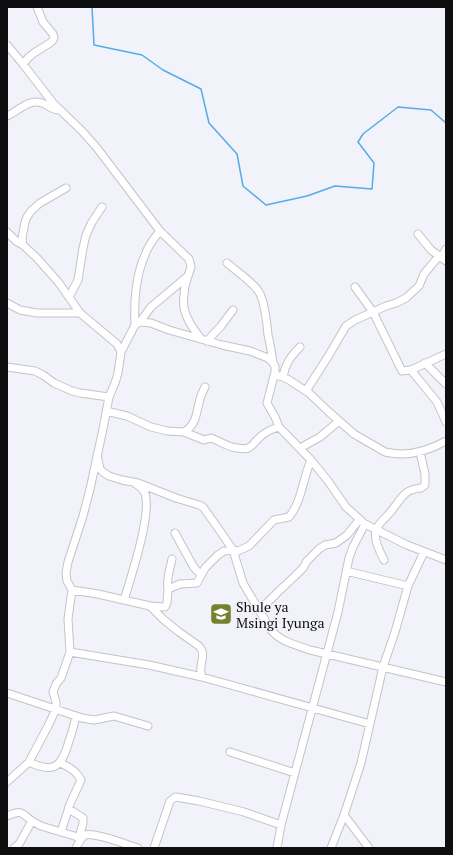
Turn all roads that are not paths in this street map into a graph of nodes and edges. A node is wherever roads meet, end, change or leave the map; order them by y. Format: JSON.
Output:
{"nodes":[{"id":1,"x":37,"y":7,"type":"edge"},
{"id":2,"x":7,"y":45,"type":"edge"},
{"id":3,"x":23,"y":64,"type":"junction"},
{"id":4,"x":59,"y":110,"type":"junction"},
{"id":5,"x":7,"y":116,"type":"edge"},
{"id":6,"x":66,"y":188,"type":"dead end"},
{"id":7,"x":102,"y":207,"type":"dead end"},
{"id":8,"x":160,"y":231,"type":"junction"},
{"id":9,"x":7,"y":232,"type":"edge"},
{"id":10,"x":418,"y":234,"type":"dead end"},
{"id":11,"x":23,"y":245,"type":"junction"},
{"id":12,"x":446,"y":249,"type":"edge"},
{"id":13,"x":442,"y":258,"type":"edge"},
{"id":14,"x":226,"y":263,"type":"dead end"},
{"id":15,"x":188,"y":276,"type":"junction"},
{"id":16,"x":355,"y":287,"type":"dead end"},
{"id":17,"x":69,"y":297,"type":"junction"},
{"id":18,"x":7,"y":303,"type":"edge"},
{"id":19,"x":233,"y":310,"type":"dead end"},
{"id":20,"x":373,"y":312,"type":"junction"},
{"id":21,"x":80,"y":313,"type":"junction"},
{"id":22,"x":137,"y":324,"type":"junction"},
{"id":23,"x":204,"y":340,"type":"junction"},
{"id":24,"x":300,"y":347,"type":"dead end"},
{"id":25,"x":121,"y":352,"type":"junction"},
{"id":26,"x":446,"y":354,"type":"edge"},
{"id":27,"x":273,"y":363,"type":"junction"},
{"id":28,"x":426,"y":363,"type":"junction"},
{"id":29,"x":7,"y":367,"type":"edge"},
{"id":30,"x":411,"y":370,"type":"junction"},
{"id":31,"x":275,"y":375,"type":"junction"},
{"id":32,"x":283,"y":377,"type":"junction"},
{"id":33,"x":446,"y":384,"type":"edge"},
{"id":34,"x":205,"y":387,"type":"dead end"},
{"id":35,"x":306,"y":391,"type":"junction"},
{"id":36,"x":109,"y":398,"type":"junction"},
{"id":37,"x":106,"y":410,"type":"junction"},
{"id":38,"x":339,"y":421,"type":"junction"},
{"id":39,"x":446,"y":422,"type":"edge"},
{"id":40,"x":279,"y":427,"type":"junction"},
{"id":41,"x":184,"y":432,"type":"junction"},
{"id":42,"x":446,"y":441,"type":"edge"},
{"id":43,"x":300,"y":448,"type":"junction"},
{"id":44,"x":420,"y":452,"type":"junction"},
{"id":45,"x":97,"y":455,"type":"junction"},
{"id":46,"x":311,"y":460,"type":"junction"},
{"id":47,"x":132,"y":482,"type":"junction"},
{"id":48,"x":362,"y":522,"type":"junction"},
{"id":49,"x":376,"y":530,"type":"junction"},
{"id":50,"x":175,"y":532,"type":"dead end"},
{"id":51,"x":233,"y":550,"type":"junction"},
{"id":52,"x":424,"y":552,"type":"junction"},
{"id":53,"x":172,"y":560,"type":"dead end"},
{"id":54,"x":384,"y":560,"type":"dead end"},
{"id":55,"x":446,"y":560,"type":"edge"},
{"id":56,"x":346,"y":571,"type":"junction"},
{"id":57,"x":202,"y":574,"type":"junction"},
{"id":58,"x":408,"y":586,"type":"junction"},
{"id":59,"x":168,"y":589,"type":"junction"},
{"id":60,"x":72,"y":590,"type":"junction"},
{"id":61,"x":124,"y":600,"type":"junction"},
{"id":62,"x":150,"y":606,"type":"junction"},
{"id":63,"x":260,"y":610,"type":"junction"},
{"id":64,"x":70,"y":652,"type":"junction"},
{"id":65,"x":326,"y":654,"type":"junction"},
{"id":66,"x":383,"y":667,"type":"junction"},
{"id":67,"x":202,"y":676,"type":"junction"},
{"id":68,"x":446,"y":682,"type":"edge"},
{"id":69,"x":7,"y":693,"type":"edge"},
{"id":70,"x":312,"y":708,"type":"junction"},
{"id":71,"x":56,"y":709,"type":"junction"},
{"id":72,"x":76,"y":716,"type":"junction"},
{"id":73,"x":370,"y":724,"type":"junction"},
{"id":74,"x":148,"y":726,"type":"dead end"},
{"id":75,"x":230,"y":752,"type":"dead end"},
{"id":76,"x":29,"y":762,"type":"junction"},
{"id":77,"x":60,"y":762,"type":"junction"},
{"id":78,"x":295,"y":773,"type":"junction"},
{"id":79,"x":7,"y":782,"type":"edge"},
{"id":80,"x":69,"y":809,"type":"junction"},
{"id":81,"x":344,"y":814,"type":"junction"},
{"id":82,"x":7,"y":816,"type":"edge"},
{"id":83,"x":32,"y":821,"type":"junction"},
{"id":84,"x":281,"y":825,"type":"junction"},
{"id":85,"x":62,"y":832,"type":"junction"},
{"id":86,"x":80,"y":838,"type":"junction"},
{"id":87,"x":119,"y":845,"type":"edge"},
{"id":88,"x":14,"y":848,"type":"edge"},
{"id":89,"x":76,"y":848,"type":"edge"},
{"id":90,"x":138,"y":848,"type":"edge"},
{"id":91,"x":154,"y":848,"type":"edge"},
{"id":92,"x":277,"y":848,"type":"edge"},
{"id":93,"x":331,"y":848,"type":"edge"},
{"id":94,"x":369,"y":848,"type":"edge"}],
"edges":[{"from":1,"to":3,"type":"street"},
{"from":2,"to":3,"type":"street"},
{"from":3,"to":4,"type":"street"},
{"from":4,"to":5,"type":"street"},
{"from":4,"to":8,"type":"street"},
{"from":6,"to":11,"type":"street"},
{"from":7,"to":17,"type":"street"},
{"from":8,"to":15,"type":"street"},
{"from":8,"to":22,"type":"street"},
{"from":9,"to":11,"type":"street"},
{"from":10,"to":13,"type":"street"},
{"from":11,"to":17,"type":"street"},
{"from":12,"to":13,"type":"street"},
{"from":13,"to":20,"type":"street"},
{"from":14,"to":27,"type":"street"},
{"from":15,"to":22,"type":"street"},
{"from":15,"to":23,"type":"street"},
{"from":16,"to":20,"type":"street"},
{"from":17,"to":21,"type":"street"},
{"from":18,"to":21,"type":"street"},
{"from":19,"to":23,"type":"street"},
{"from":20,"to":30,"type":"street"},
{"from":20,"to":35,"type":"street"},
{"from":21,"to":25,"type":"street"},
{"from":22,"to":23,"type":"street"},
{"from":22,"to":25,"type":"street"},
{"from":23,"to":27,"type":"street"},
{"from":24,"to":32,"type":"street"},
{"from":25,"to":36,"type":"street"},
{"from":26,"to":28,"type":"street"},
{"from":27,"to":31,"type":"street"},
{"from":28,"to":30,"type":"street"},
{"from":28,"to":33,"type":"street"},
{"from":29,"to":36,"type":"street"},
{"from":30,"to":39,"type":"street"},
{"from":31,"to":32,"type":"street"},
{"from":31,"to":40,"type":"street"},
{"from":32,"to":35,"type":"street"},
{"from":34,"to":41,"type":"street"},
{"from":35,"to":38,"type":"street"},
{"from":36,"to":37,"type":"street"},
{"from":37,"to":41,"type":"street"},
{"from":37,"to":45,"type":"street"},
{"from":38,"to":43,"type":"street"},
{"from":38,"to":44,"type":"street"},
{"from":40,"to":41,"type":"street"},
{"from":40,"to":43,"type":"street"},
{"from":42,"to":44,"type":"street"},
{"from":43,"to":46,"type":"street"},
{"from":44,"to":49,"type":"street"},
{"from":45,"to":47,"type":"street"},
{"from":45,"to":60,"type":"street"},
{"from":46,"to":48,"type":"street"},
{"from":46,"to":51,"type":"street"},
{"from":47,"to":51,"type":"street"},
{"from":47,"to":61,"type":"street"},
{"from":48,"to":49,"type":"street"},
{"from":48,"to":56,"type":"street"},
{"from":48,"to":63,"type":"street"},
{"from":49,"to":52,"type":"street"},
{"from":49,"to":54,"type":"street"},
{"from":50,"to":57,"type":"street"},
{"from":51,"to":57,"type":"street"},
{"from":51,"to":63,"type":"street"},
{"from":52,"to":55,"type":"street"},
{"from":52,"to":58,"type":"street"},
{"from":53,"to":59,"type":"street"},
{"from":56,"to":58,"type":"street"},
{"from":56,"to":65,"type":"street"},
{"from":57,"to":59,"type":"street"},
{"from":58,"to":66,"type":"street"},
{"from":59,"to":62,"type":"street"},
{"from":60,"to":61,"type":"street"},
{"from":60,"to":64,"type":"street"},
{"from":61,"to":62,"type":"street"},
{"from":62,"to":67,"type":"street"},
{"from":63,"to":65,"type":"street"},
{"from":64,"to":67,"type":"street"},
{"from":64,"to":71,"type":"street"},
{"from":65,"to":66,"type":"street"},
{"from":65,"to":70,"type":"street"},
{"from":66,"to":68,"type":"street"},
{"from":66,"to":73,"type":"street"},
{"from":67,"to":70,"type":"street"},
{"from":69,"to":71,"type":"street"},
{"from":70,"to":73,"type":"street"},
{"from":70,"to":78,"type":"street"},
{"from":71,"to":72,"type":"street"},
{"from":71,"to":76,"type":"street"},
{"from":72,"to":74,"type":"street"},
{"from":72,"to":77,"type":"street"},
{"from":73,"to":81,"type":"street"},
{"from":75,"to":78,"type":"street"},
{"from":76,"to":77,"type":"street"},
{"from":76,"to":79,"type":"street"},
{"from":77,"to":80,"type":"street"},
{"from":78,"to":84,"type":"street"},
{"from":80,"to":85,"type":"street"},
{"from":80,"to":86,"type":"street"},
{"from":81,"to":93,"type":"street"},
{"from":81,"to":94,"type":"street"},
{"from":82,"to":83,"type":"street"},
{"from":83,"to":85,"type":"street"},
{"from":83,"to":88,"type":"street"},
{"from":84,"to":91,"type":"street"},
{"from":84,"to":92,"type":"street"},
{"from":85,"to":86,"type":"street"},
{"from":86,"to":87,"type":"street"},
{"from":86,"to":89,"type":"street"},
{"from":87,"to":90,"type":"street"}]}
